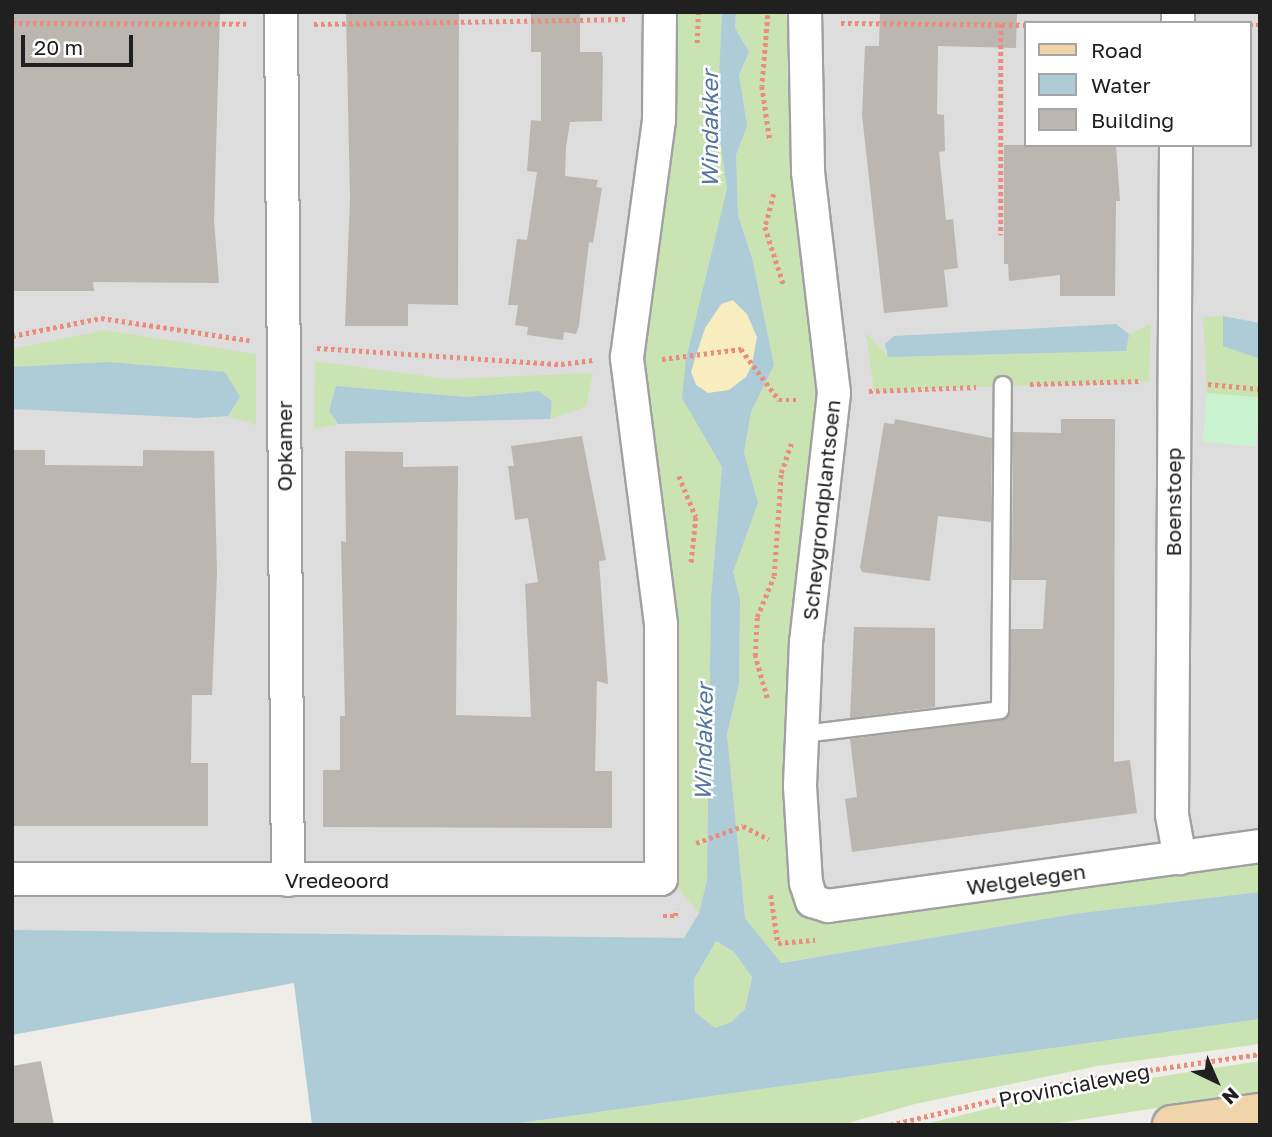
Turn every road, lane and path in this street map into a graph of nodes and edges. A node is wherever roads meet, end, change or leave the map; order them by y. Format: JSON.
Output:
{"nodes":[{"id":1,"x":698,"y":12,"type":"edge"},
{"id":2,"x":768,"y":12,"type":"edge"},
{"id":3,"x":660,"y":15,"type":"edge"},
{"id":4,"x":281,"y":18,"type":"edge"},
{"id":5,"x":805,"y":18,"type":"edge"},
{"id":6,"x":12,"y":23,"type":"edge"},
{"id":7,"x":1001,"y":24,"type":"junction"},
{"id":8,"x":1024,"y":25,"type":"edge"},
{"id":9,"x":696,"y":55,"type":"dead end"},
{"id":10,"x":771,"y":147,"type":"dead end"},
{"id":11,"x":1176,"y":147,"type":"edge"},
{"id":12,"x":778,"y":180,"type":"dead end"},
{"id":13,"x":1001,"y":235,"type":"dead end"},
{"id":14,"x":788,"y":300,"type":"dead end"},
{"id":15,"x":12,"y":336,"type":"edge"},
{"id":16,"x":284,"y":346,"type":"junction"},
{"id":17,"x":657,"y":348,"type":"dead end"},
{"id":18,"x":627,"y":357,"type":"junction"},
{"id":19,"x":1173,"y":380,"type":"junction"},
{"id":20,"x":1003,"y":386,"type":"junction"},
{"id":21,"x":803,"y":388,"type":"dead end"},
{"id":22,"x":1260,"y":389,"type":"edge"},
{"id":23,"x":835,"y":393,"type":"junction"},
{"id":24,"x":779,"y":400,"type":"dead end"},
{"id":25,"x":803,"y":408,"type":"dead end"},
{"id":26,"x":793,"y":439,"type":"dead end"},
{"id":27,"x":671,"y":463,"type":"dead end"},
{"id":28,"x":689,"y":580,"type":"dead end"},
{"id":29,"x":769,"y":704,"type":"dead end"},
{"id":30,"x":803,"y":734,"type":"junction"},
{"id":31,"x":770,"y":827,"type":"dead end"},
{"id":32,"x":762,"y":835,"type":"dead end"},
{"id":33,"x":706,"y":839,"type":"dead end"},
{"id":34,"x":1260,"y":846,"type":"edge"},
{"id":35,"x":771,"y":852,"type":"dead end"},
{"id":36,"x":1180,"y":858,"type":"junction"},
{"id":37,"x":12,"y":879,"type":"edge"},
{"id":38,"x":288,"y":880,"type":"junction"},
{"id":39,"x":806,"y":883,"type":"joint"},
{"id":40,"x":771,"y":888,"type":"dead end"},
{"id":41,"x":669,"y":891,"type":"junction"},
{"id":42,"x":652,"y":916,"type":"dead end"},
{"id":43,"x":818,"y":940,"type":"dead end"},
{"id":44,"x":1260,"y":1054,"type":"edge"},
{"id":45,"x":1260,"y":1113,"type":"edge"},
{"id":46,"x":890,"y":1125,"type":"edge"},
{"id":47,"x":1172,"y":1125,"type":"edge"}],
"edges":[{"from":1,"to":9,"type":"path"},
{"from":2,"to":10,"type":"path"},
{"from":3,"to":4,"type":"path"},
{"from":3,"to":18,"type":"street"},
{"from":4,"to":6,"type":"path"},
{"from":4,"to":16,"type":"street","name":"Opkamer"},
{"from":5,"to":7,"type":"path"},
{"from":5,"to":23,"type":"street","name":"Scheygrondplantsoen"},
{"from":7,"to":8,"type":"path"},
{"from":7,"to":13,"type":"path"},
{"from":11,"to":19,"type":"street","name":"Boenstoep"},
{"from":12,"to":14,"type":"path"},
{"from":15,"to":16,"type":"path"},
{"from":16,"to":18,"type":"path"},
{"from":16,"to":38,"type":"street","name":"Opkamer"},
{"from":17,"to":24,"type":"path"},
{"from":18,"to":41,"type":"street"},
{"from":19,"to":20,"type":"path"},
{"from":19,"to":22,"type":"path"},
{"from":19,"to":36,"type":"street","name":"Boenstoep"},
{"from":20,"to":23,"type":"path"},
{"from":20,"to":30,"type":"lane"},
{"from":21,"to":25,"type":"path"},
{"from":23,"to":30,"type":"street","name":"Scheygrondplantsoen"},
{"from":26,"to":29,"type":"path"},
{"from":27,"to":28,"type":"path"},
{"from":30,"to":39,"type":"street","name":"Scheygrondplantsoen"},
{"from":31,"to":35,"type":"path"},
{"from":32,"to":33,"type":"path"},
{"from":34,"to":36,"type":"street","name":"Welgelegen"},
{"from":36,"to":39,"type":"street","name":"Welgelegen"},
{"from":37,"to":38,"type":"street","name":"Vredeoord"},
{"from":38,"to":41,"type":"street","name":"Vredeoord"},
{"from":40,"to":43,"type":"path"},
{"from":41,"to":42,"type":"path"},
{"from":44,"to":46,"type":"path","name":"Provincialeweg"},
{"from":45,"to":47,"type":"main road"}]}
